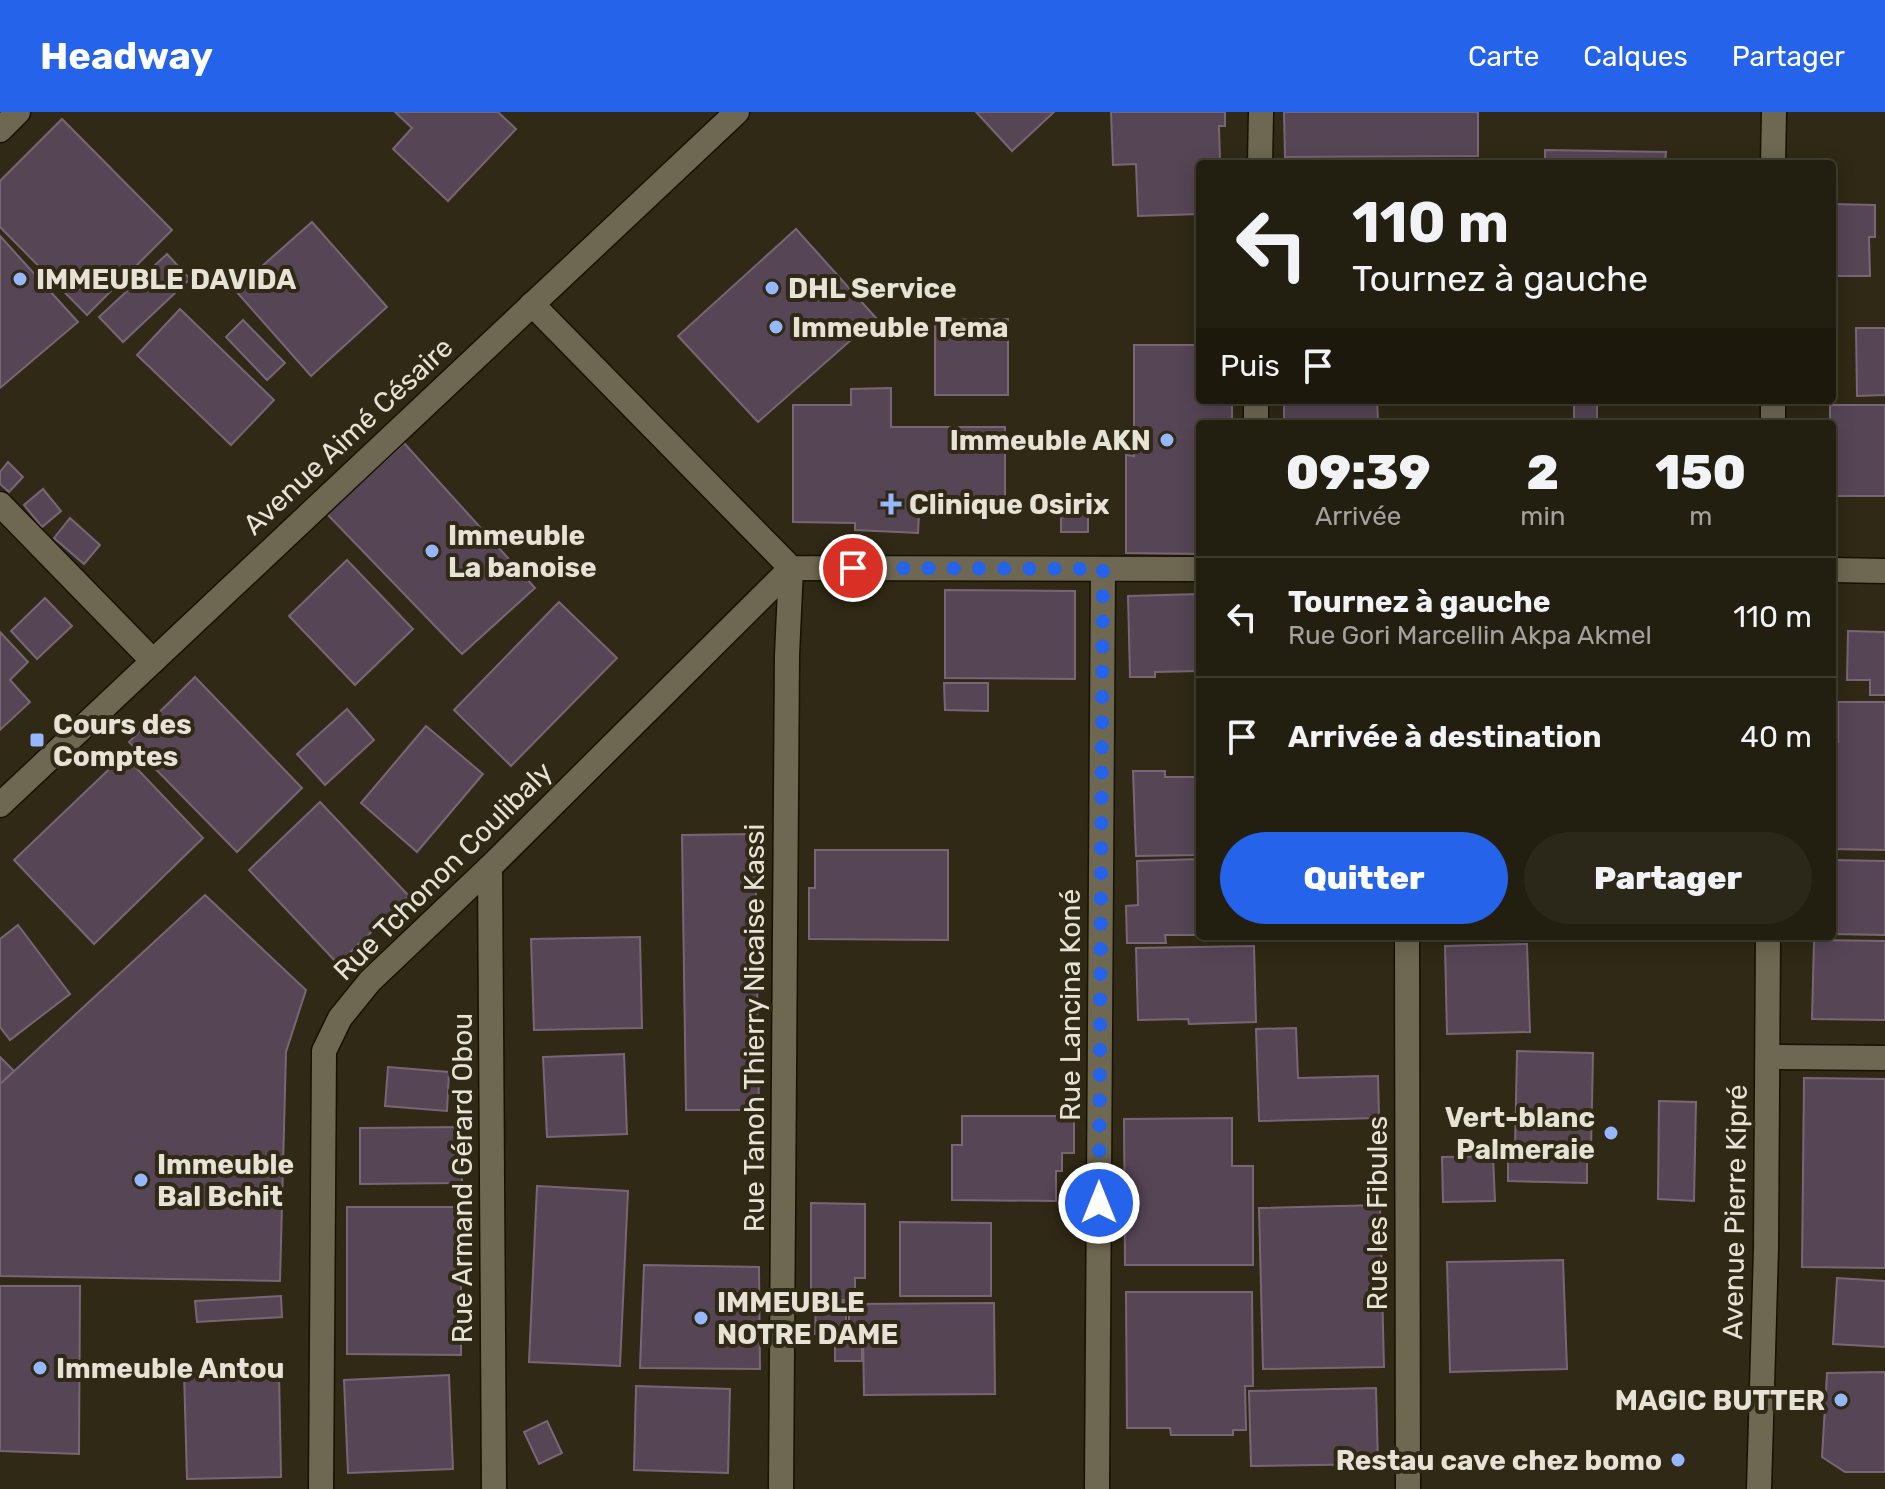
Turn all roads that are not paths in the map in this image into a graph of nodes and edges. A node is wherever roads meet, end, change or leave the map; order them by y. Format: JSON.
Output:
{"nodes":[{"id":1,"x":18,"y":112,"type":"edge"},
{"id":2,"x":737,"y":112,"type":"edge"},
{"id":3,"x":1261,"y":112,"type":"edge"},
{"id":4,"x":1774,"y":112,"type":"edge"},
{"id":5,"x":0,"y":130,"type":"edge"},
{"id":6,"x":1260,"y":160,"type":"edge"},
{"id":7,"x":1773,"y":160,"type":"edge"},
{"id":8,"x":532,"y":304,"type":"junction"},
{"id":9,"x":0,"y":504,"type":"edge"},
{"id":10,"x":791,"y":568,"type":"junction"},
{"id":11,"x":1103,"y":569,"type":"junction"},
{"id":12,"x":1196,"y":569,"type":"edge"},
{"id":13,"x":1836,"y":570,"type":"edge"},
{"id":14,"x":1885,"y":571,"type":"edge"},
{"id":15,"x":153,"y":661,"type":"junction"},
{"id":16,"x":0,"y":805,"type":"edge"},
{"id":17,"x":490,"y":867,"type":"junction"},
{"id":18,"x":1407,"y":940,"type":"edge"},
{"id":19,"x":1768,"y":940,"type":"edge"},
{"id":20,"x":1768,"y":1057,"type":"junction"},
{"id":21,"x":1885,"y":1058,"type":"edge"},
{"id":22,"x":321,"y":1489,"type":"edge"},
{"id":23,"x":494,"y":1489,"type":"edge"},
{"id":24,"x":781,"y":1489,"type":"edge"},
{"id":25,"x":1097,"y":1489,"type":"edge"},
{"id":26,"x":1408,"y":1489,"type":"edge"},
{"id":27,"x":1759,"y":1489,"type":"edge"}],
"edges":[{"from":1,"to":5,"type":"street"},
{"from":2,"to":8,"type":"street","name":"Avenue Aimé Césaire"},
{"from":3,"to":6,"type":"street"},
{"from":4,"to":7,"type":"street"},
{"from":8,"to":10,"type":"street"},
{"from":8,"to":15,"type":"street","name":"Avenue Aimé Césaire"},
{"from":9,"to":15,"type":"street"},
{"from":10,"to":11,"type":"street"},
{"from":10,"to":17,"type":"street","name":"Rue Tchonon Coulibaly"},
{"from":10,"to":24,"type":"street","name":"Rue Tanoh Thierry Nicaise Kassi"},
{"from":11,"to":12,"type":"street"},
{"from":11,"to":25,"type":"street","name":"Rue Lancina Koné"},
{"from":13,"to":14,"type":"street"},
{"from":15,"to":16,"type":"street","name":"Avenue Aimé Césaire"},
{"from":17,"to":22,"type":"street","name":"Rue Tchonon Coulibaly"},
{"from":17,"to":23,"type":"street","name":"Rue Armand Gérard Obou"},
{"from":18,"to":26,"type":"street","name":"Rue les Fibules"},
{"from":19,"to":20,"type":"street","name":"Avenue Pierre Kipré"},
{"from":20,"to":21,"type":"street"},
{"from":20,"to":27,"type":"street","name":"Avenue Pierre Kipré"}]}
